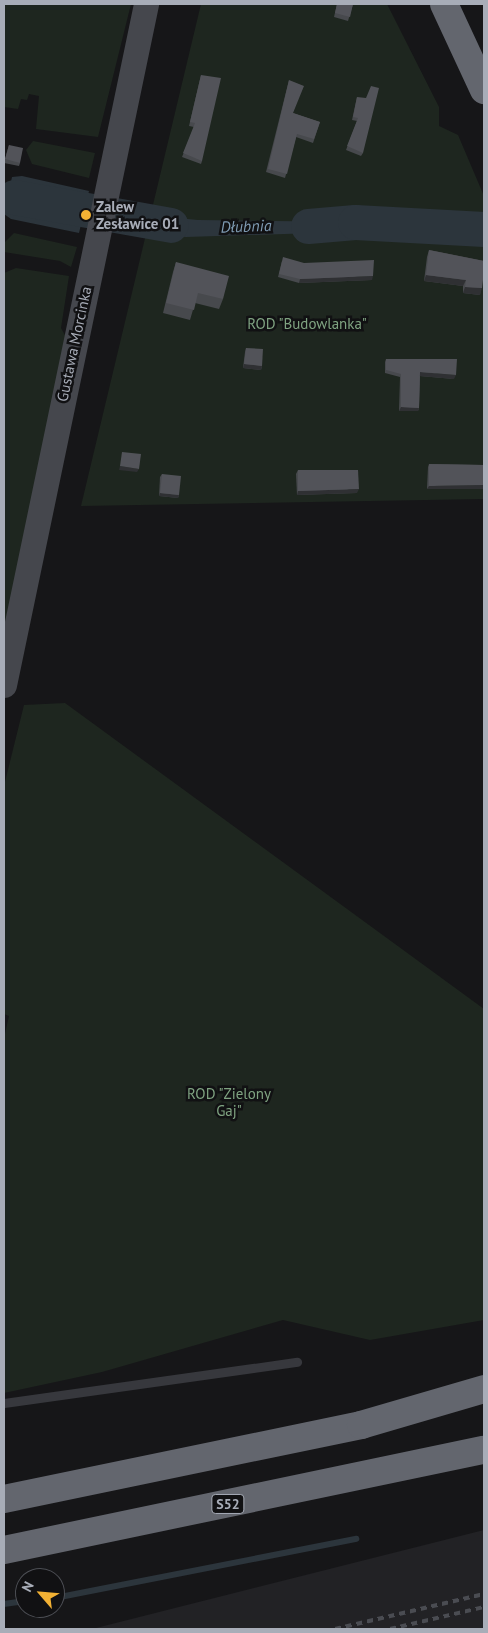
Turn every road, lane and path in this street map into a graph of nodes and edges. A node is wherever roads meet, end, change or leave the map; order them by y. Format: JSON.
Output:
{"nodes":[{"id":1,"x":146,"y":4,"type":"edge"},
{"id":2,"x":444,"y":4,"type":"edge"},
{"id":3,"x":478,"y":78,"type":"edge"},
{"id":4,"x":4,"y":685,"type":"edge"},
{"id":5,"x":297,"y":1362,"type":"dead end"},
{"id":6,"x":484,"y":1389,"type":"edge"},
{"id":7,"x":4,"y":1403,"type":"edge"},
{"id":8,"x":484,"y":1450,"type":"edge"},
{"id":9,"x":4,"y":1499,"type":"edge"},
{"id":10,"x":4,"y":1550,"type":"edge"}],
"edges":[{"from":1,"to":4,"type":"street","name":"Gustawa Morcinka"},
{"from":2,"to":3,"type":"highway"},
{"from":5,"to":7,"type":"lane"},
{"from":6,"to":9,"type":"highway"},
{"from":8,"to":10,"type":"highway","number":"S52"}]}
